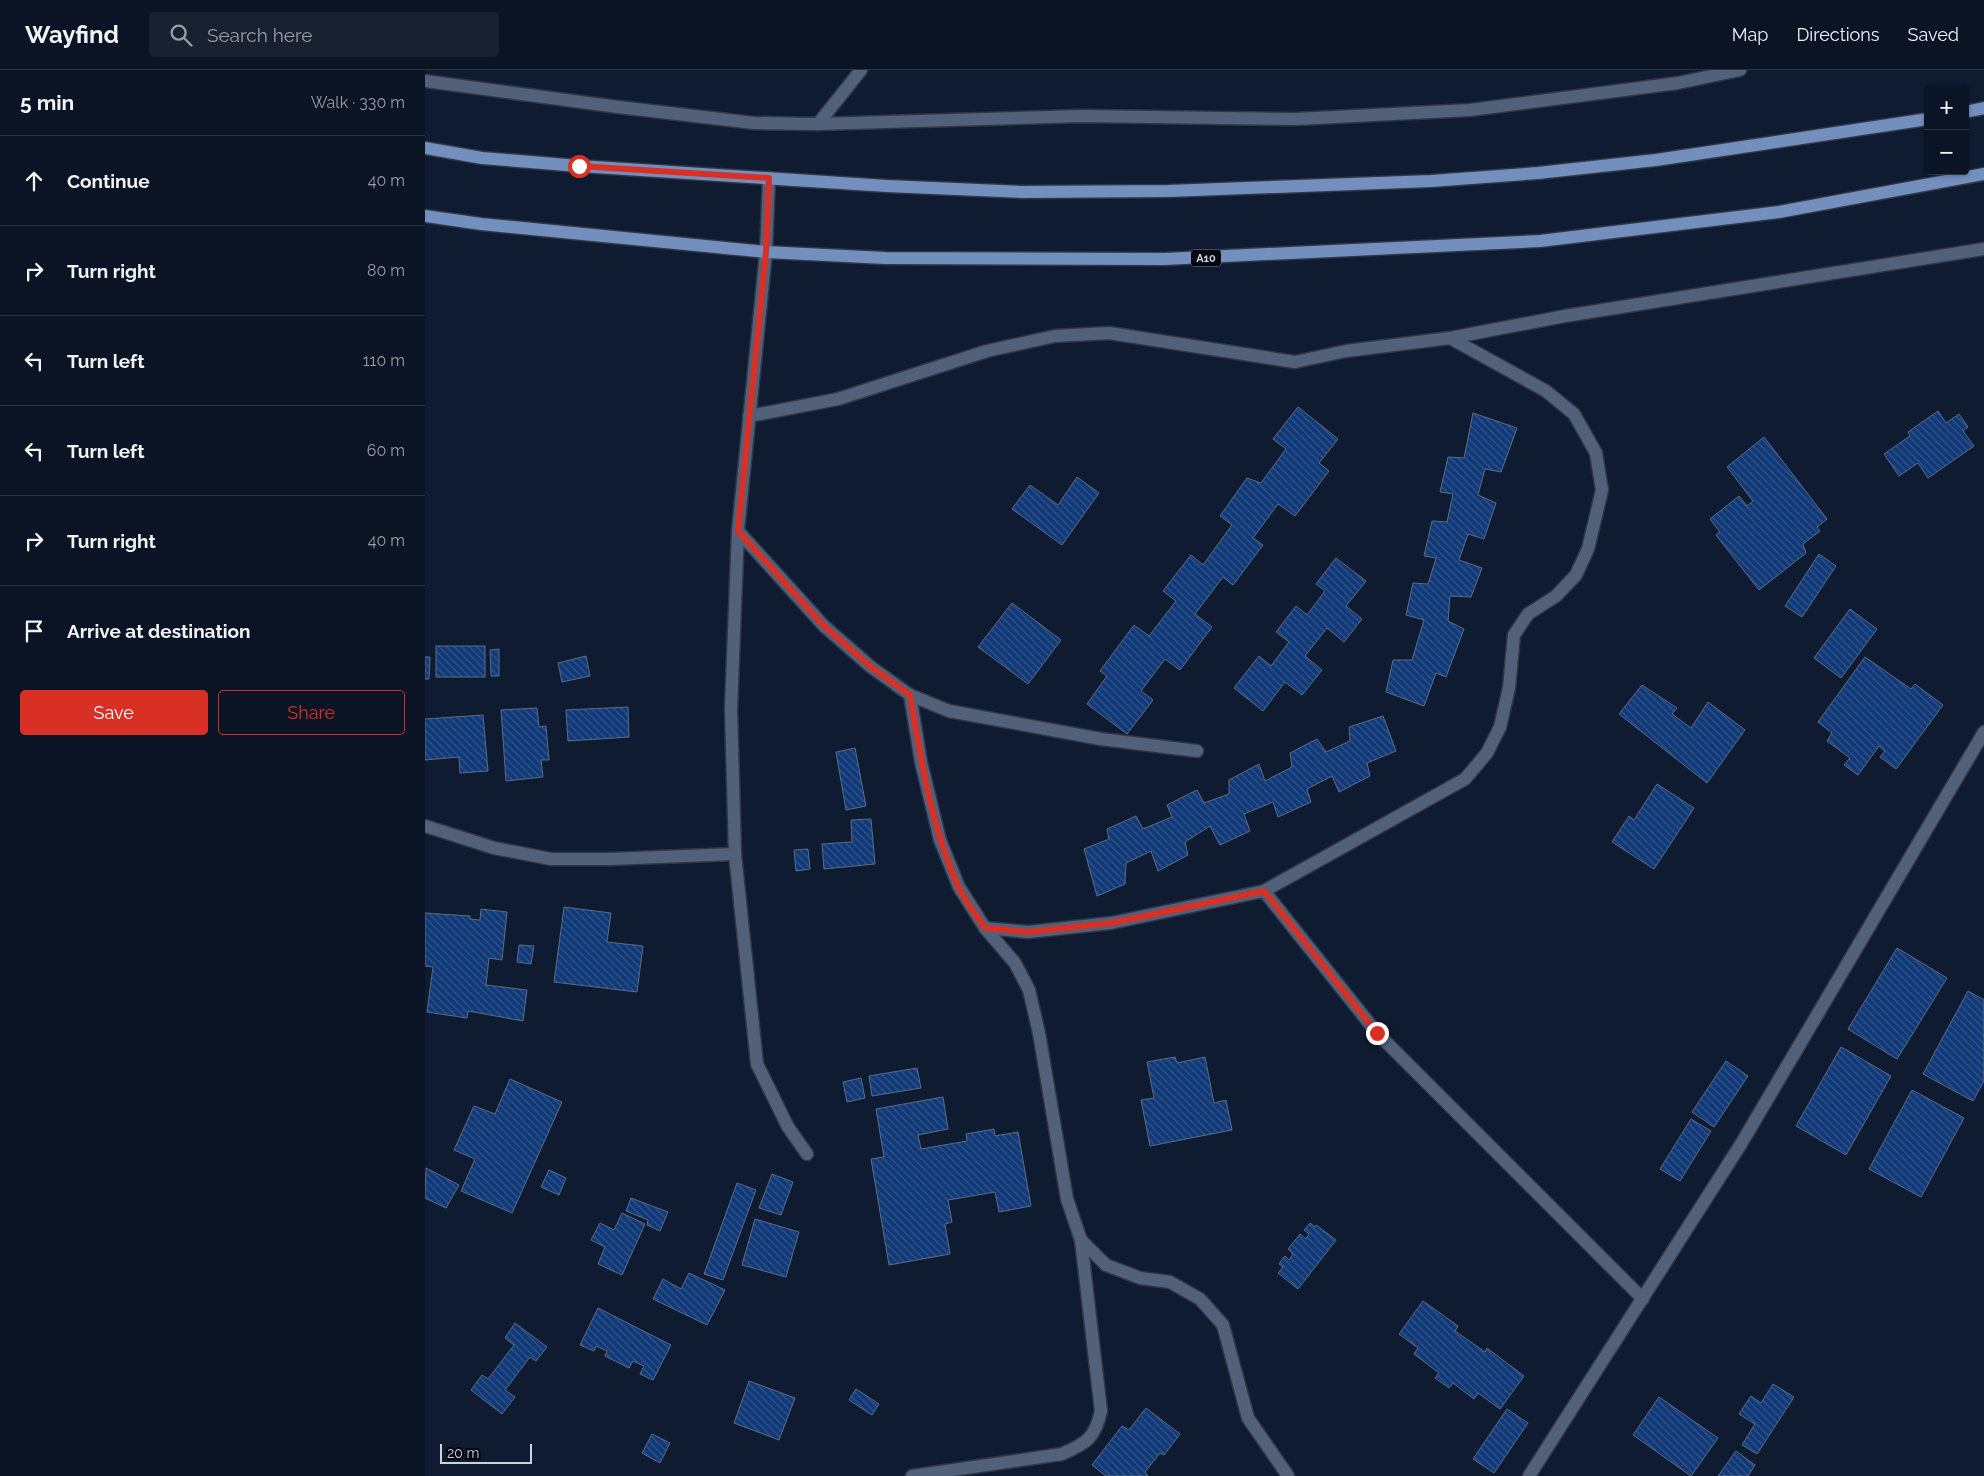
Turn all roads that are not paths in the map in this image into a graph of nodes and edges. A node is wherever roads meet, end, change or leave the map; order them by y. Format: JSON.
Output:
{"nodes":[{"id":1,"x":861,"y":70,"type":"edge"},
{"id":2,"x":1740,"y":70,"type":"edge"},
{"id":3,"x":425,"y":81,"type":"edge"},
{"id":4,"x":1984,"y":108,"type":"edge"},
{"id":5,"x":1969,"y":111,"type":"edge"},
{"id":6,"x":1924,"y":120,"type":"edge"},
{"id":7,"x":818,"y":124,"type":"junction"},
{"id":8,"x":425,"y":148,"type":"edge"},
{"id":9,"x":1984,"y":174,"type":"edge"},
{"id":10,"x":769,"y":178,"type":"junction"},
{"id":11,"x":425,"y":216,"type":"edge"},
{"id":12,"x":1984,"y":249,"type":"edge"},
{"id":13,"x":766,"y":252,"type":"junction"},
{"id":14,"x":1450,"y":338,"type":"junction"},
{"id":15,"x":749,"y":416,"type":"junction"},
{"id":16,"x":738,"y":531,"type":"junction"},
{"id":17,"x":910,"y":695,"type":"junction"},
{"id":18,"x":1984,"y":732,"type":"edge"},
{"id":19,"x":1197,"y":751,"type":"dead end"},
{"id":20,"x":425,"y":826,"type":"edge"},
{"id":21,"x":735,"y":854,"type":"junction"},
{"id":22,"x":1264,"y":891,"type":"junction"},
{"id":23,"x":985,"y":928,"type":"junction"},
{"id":24,"x":807,"y":1154,"type":"dead end"},
{"id":25,"x":1081,"y":1240,"type":"junction"},
{"id":26,"x":1643,"y":1299,"type":"junction"},
{"id":27,"x":912,"y":1476,"type":"edge"},
{"id":28,"x":1288,"y":1476,"type":"edge"},
{"id":29,"x":1529,"y":1476,"type":"edge"}],
"edges":[{"from":1,"to":7,"type":"street"},
{"from":2,"to":7,"type":"street"},
{"from":3,"to":7,"type":"street"},
{"from":4,"to":5,"type":"main road"},
{"from":6,"to":10,"type":"main road"},
{"from":8,"to":10,"type":"main road"},
{"from":9,"to":13,"type":"main road","number":"A10"},
{"from":10,"to":13,"type":"street"},
{"from":11,"to":13,"type":"main road","number":"A10"},
{"from":12,"to":14,"type":"street"},
{"from":13,"to":15,"type":"street"},
{"from":14,"to":15,"type":"street"},
{"from":14,"to":22,"type":"street"},
{"from":15,"to":16,"type":"street"},
{"from":16,"to":17,"type":"street"},
{"from":16,"to":21,"type":"street"},
{"from":17,"to":19,"type":"street"},
{"from":17,"to":23,"type":"street"},
{"from":18,"to":26,"type":"street"},
{"from":20,"to":21,"type":"street"},
{"from":21,"to":24,"type":"street"},
{"from":22,"to":23,"type":"street"},
{"from":22,"to":26,"type":"street"},
{"from":23,"to":25,"type":"street"},
{"from":25,"to":27,"type":"street"},
{"from":25,"to":28,"type":"street"},
{"from":26,"to":29,"type":"street"}]}
